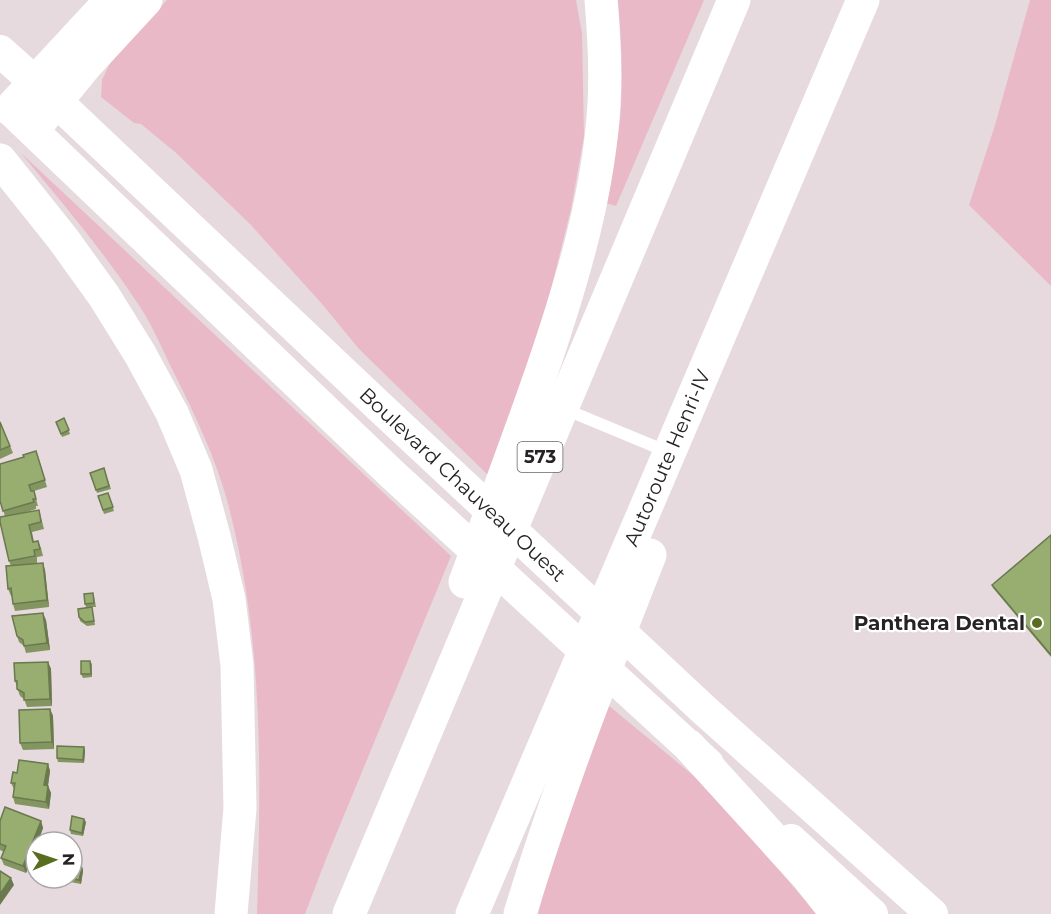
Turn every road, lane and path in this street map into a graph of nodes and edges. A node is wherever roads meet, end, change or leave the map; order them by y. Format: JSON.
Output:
{"nodes":[{"id":1,"x":111,"y":0,"type":"edge"},
{"id":2,"x":146,"y":0,"type":"edge"},
{"id":3,"x":601,"y":0,"type":"edge"},
{"id":4,"x":734,"y":0,"type":"edge"},
{"id":5,"x":863,"y":0,"type":"edge"},
{"id":6,"x":0,"y":51,"type":"edge"},
{"id":7,"x":46,"y":91,"type":"junction"},
{"id":8,"x":14,"y":113,"type":"edge"},
{"id":9,"x":0,"y":160,"type":"edge"},
{"id":10,"x":758,"y":250,"type":"junction"},
{"id":11,"x":561,"y":407,"type":"junction"},
{"id":12,"x":670,"y":453,"type":"junction"},
{"id":13,"x":689,"y":746,"type":"junction"},
{"id":14,"x":231,"y":914,"type":"edge"},
{"id":15,"x":335,"y":914,"type":"edge"},
{"id":16,"x":349,"y":914,"type":"edge"},
{"id":17,"x":472,"y":914,"type":"edge"},
{"id":18,"x":520,"y":914,"type":"edge"},
{"id":19,"x":837,"y":914,"type":"edge"},
{"id":20,"x":872,"y":914,"type":"edge"},
{"id":21,"x":932,"y":914,"type":"edge"}],
"edges":[{"from":1,"to":7,"type":"highway"},
{"from":2,"to":7,"type":"highway"},
{"from":3,"to":15,"type":"highway"},
{"from":4,"to":11,"type":"highway","number":"573"},
{"from":5,"to":10,"type":"highway","name":"Autoroute Henri-IV"},
{"from":6,"to":7,"type":"main road","name":"Boulevard Chauveau Ouest"},
{"from":7,"to":8,"type":"highway"},
{"from":7,"to":21,"type":"main road","name":"Boulevard Chauveau Ouest"},
{"from":8,"to":13,"type":"main road","name":"Boulevard Chauveau Ouest"},
{"from":9,"to":14,"type":"highway"},
{"from":10,"to":12,"type":"highway","name":"Autoroute Henri-IV"},
{"from":10,"to":18,"type":"highway"},
{"from":11,"to":12,"type":"lane"},
{"from":11,"to":16,"type":"highway","number":"573"},
{"from":12,"to":17,"type":"highway","name":"Autoroute Henri-IV"},
{"from":13,"to":19,"type":"highway"},
{"from":13,"to":20,"type":"main road","name":"Boulevard Chauveau Ouest"}]}
